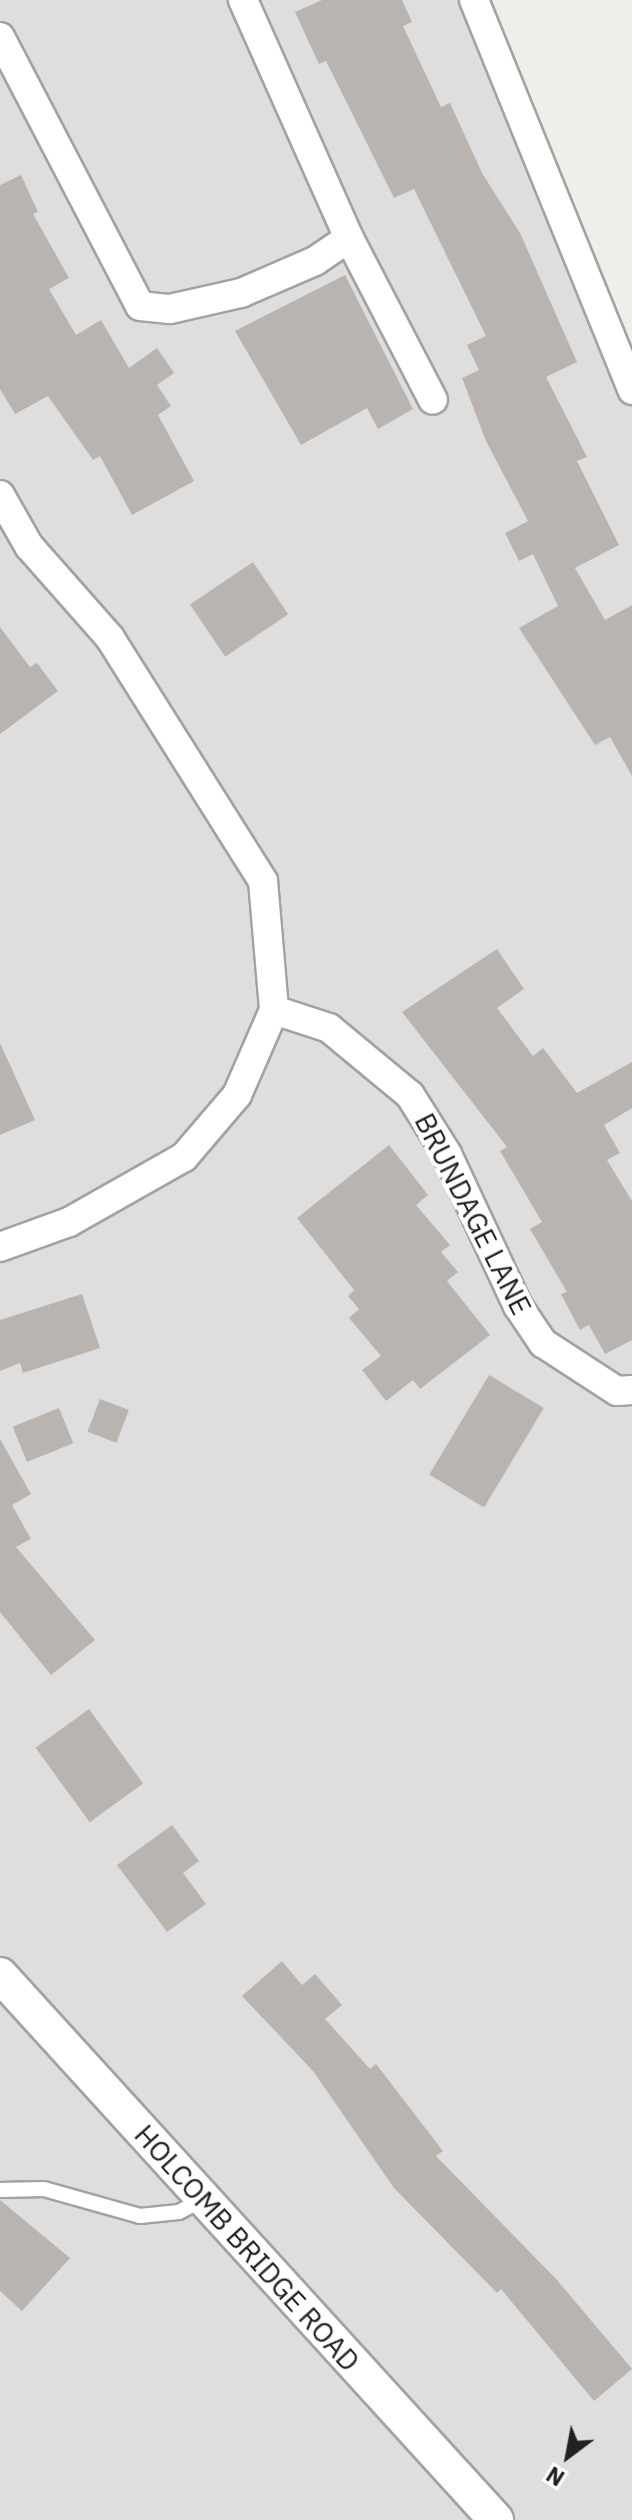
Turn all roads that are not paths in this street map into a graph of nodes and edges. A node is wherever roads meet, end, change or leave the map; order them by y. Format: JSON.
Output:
{"nodes":[{"id":1,"x":243,"y":0,"type":"edge"},
{"id":2,"x":474,"y":0,"type":"edge"},
{"id":3,"x":0,"y":37,"type":"edge"},
{"id":4,"x":349,"y":238,"type":"junction"},
{"id":5,"x":632,"y":390,"type":"edge"},
{"id":6,"x":433,"y":400,"type":"dead end"},
{"id":7,"x":0,"y":495,"type":"edge"},
{"id":8,"x":274,"y":1010,"type":"junction"},
{"id":9,"x":0,"y":1247,"type":"edge"},
{"id":10,"x":632,"y":1390,"type":"edge"},
{"id":11,"x":0,"y":1975,"type":"edge"},
{"id":12,"x":0,"y":2190,"type":"edge"},
{"id":13,"x":202,"y":2200,"type":"junction"},
{"id":14,"x":496,"y":2520,"type":"edge"}],
"edges":[{"from":1,"to":4,"type":"street"},
{"from":2,"to":5,"type":"street"},
{"from":3,"to":4,"type":"street"},
{"from":4,"to":6,"type":"street"},
{"from":7,"to":8,"type":"street"},
{"from":8,"to":9,"type":"street"},
{"from":8,"to":10,"type":"street","name":"BRUNDAGE LANE"},
{"from":11,"to":13,"type":"street","name":"HOLCOMB BRIDGE ROAD"},
{"from":12,"to":13,"type":"lane"},
{"from":13,"to":14,"type":"street","name":"HOLCOMB BRIDGE ROAD"}]}
